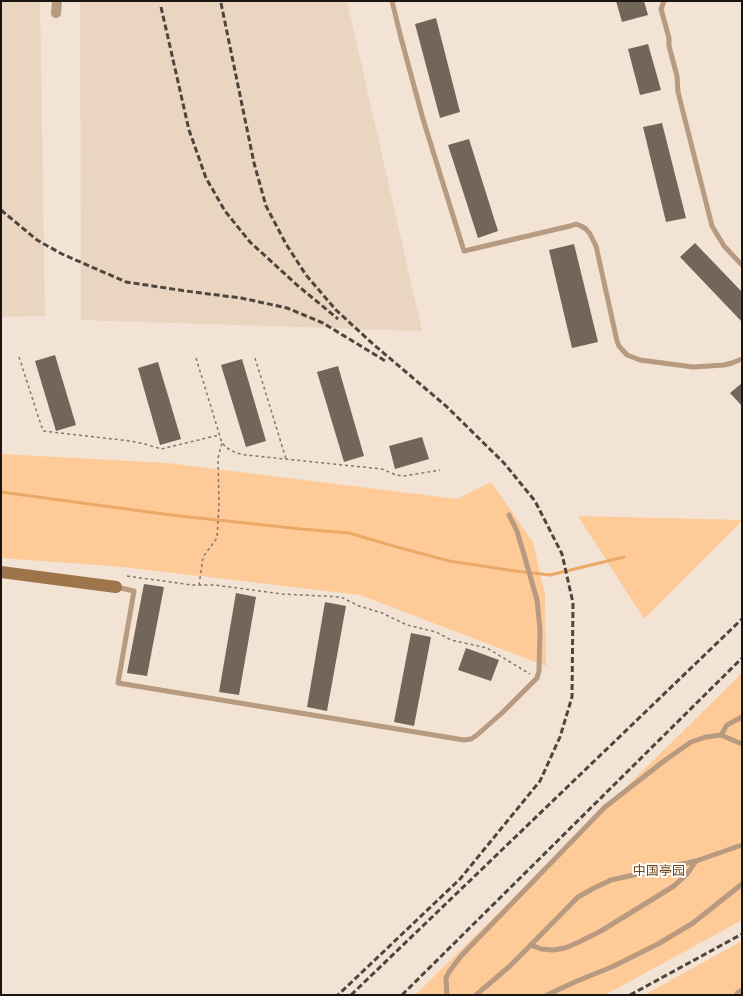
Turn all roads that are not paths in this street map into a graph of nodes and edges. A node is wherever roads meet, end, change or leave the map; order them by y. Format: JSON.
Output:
{"nodes":[{"id":1,"x":57,"y":1,"type":"edge"},
{"id":2,"x":392,"y":1,"type":"edge"},
{"id":3,"x":664,"y":1,"type":"edge"},
{"id":4,"x":56,"y":13,"type":"dead end"},
{"id":5,"x":742,"y":265,"type":"edge"},
{"id":6,"x":742,"y":358,"type":"edge"},
{"id":7,"x":509,"y":515,"type":"dead end"},
{"id":8,"x":1,"y":572,"type":"edge"},
{"id":9,"x":116,"y":588,"type":"joint"},
{"id":10,"x":742,"y":717,"type":"edge"},
{"id":11,"x":721,"y":735,"type":"junction"},
{"id":12,"x":742,"y":744,"type":"edge"},
{"id":13,"x":742,"y":845,"type":"edge"},
{"id":14,"x":696,"y":861,"type":"junction"},
{"id":15,"x":742,"y":884,"type":"edge"},
{"id":16,"x":531,"y":945,"type":"junction"},
{"id":17,"x":742,"y":993,"type":"edge"},
{"id":18,"x":447,"y":995,"type":"edge"},
{"id":19,"x":476,"y":995,"type":"edge"},
{"id":20,"x":547,"y":995,"type":"edge"},
{"id":21,"x":739,"y":995,"type":"edge"}],
"edges":[{"from":1,"to":4,"type":"street"},
{"from":2,"to":6,"type":"lane"},
{"from":3,"to":5,"type":"lane"},
{"from":7,"to":9,"type":"lane"},
{"from":8,"to":9,"type":"street"},
{"from":10,"to":11,"type":"lane"},
{"from":11,"to":12,"type":"lane"},
{"from":11,"to":18,"type":"lane"},
{"from":13,"to":14,"type":"lane"},
{"from":14,"to":16,"type":"lane"},
{"from":14,"to":16,"type":"lane"},
{"from":15,"to":20,"type":"lane"},
{"from":16,"to":19,"type":"lane"},
{"from":17,"to":21,"type":"street"}]}
